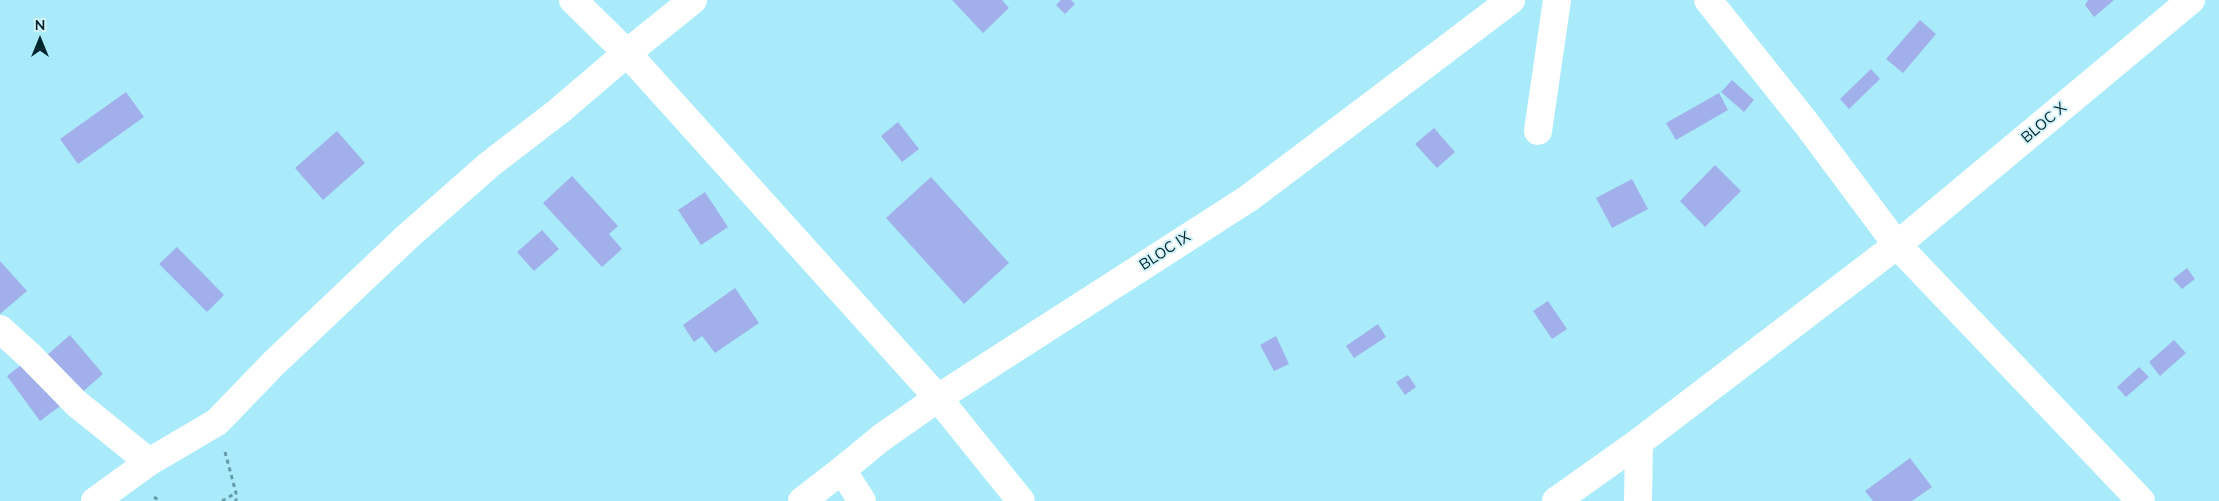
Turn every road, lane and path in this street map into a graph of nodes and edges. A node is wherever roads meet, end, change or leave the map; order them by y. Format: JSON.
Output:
{"nodes":[{"id":1,"x":573,"y":0,"type":"edge"},
{"id":2,"x":693,"y":0,"type":"edge"},
{"id":3,"x":1511,"y":0,"type":"edge"},
{"id":4,"x":1557,"y":0,"type":"edge"},
{"id":5,"x":1708,"y":0,"type":"edge"},
{"id":6,"x":2191,"y":0,"type":"edge"},
{"id":7,"x":627,"y":53,"type":"junction"},
{"id":8,"x":1538,"y":131,"type":"dead end"},
{"id":9,"x":1897,"y":245,"type":"junction"},
{"id":10,"x":0,"y":329,"type":"edge"},
{"id":11,"x":938,"y":398,"type":"junction"},
{"id":12,"x":217,"y":422,"type":"junction"},
{"id":13,"x":1639,"y":442,"type":"junction"},
{"id":14,"x":150,"y":462,"type":"junction"},
{"id":15,"x":842,"y":470,"type":"junction"},
{"id":16,"x":236,"y":493,"type":"junction"},
{"id":17,"x":95,"y":501,"type":"edge"},
{"id":18,"x":222,"y":501,"type":"edge"},
{"id":19,"x":236,"y":501,"type":"edge"},
{"id":20,"x":802,"y":501,"type":"edge"},
{"id":21,"x":862,"y":501,"type":"edge"},
{"id":22,"x":1021,"y":501,"type":"edge"},
{"id":23,"x":1556,"y":501,"type":"edge"},
{"id":24,"x":1638,"y":501,"type":"edge"},
{"id":25,"x":2141,"y":501,"type":"edge"}],
"edges":[{"from":1,"to":7,"type":"street"},
{"from":2,"to":7,"type":"street"},
{"from":3,"to":11,"type":"street","name":"BLOC IX"},
{"from":4,"to":8,"type":"street"},
{"from":5,"to":9,"type":"street"},
{"from":6,"to":9,"type":"street","name":"BLOC X"},
{"from":7,"to":11,"type":"street"},
{"from":7,"to":12,"type":"street"},
{"from":9,"to":13,"type":"street","name":"BLOC X"},
{"from":9,"to":25,"type":"street"},
{"from":10,"to":14,"type":"street"},
{"from":11,"to":15,"type":"street","name":"BLOC IX"},
{"from":11,"to":22,"type":"street"},
{"from":12,"to":14,"type":"street"},
{"from":12,"to":16,"type":"path"},
{"from":13,"to":23,"type":"street","name":"BLOC X"},
{"from":13,"to":24,"type":"street"},
{"from":14,"to":17,"type":"street"},
{"from":15,"to":20,"type":"street","name":"BLOC IX"},
{"from":15,"to":21,"type":"street"},
{"from":16,"to":18,"type":"path"},
{"from":16,"to":19,"type":"path"}]}
